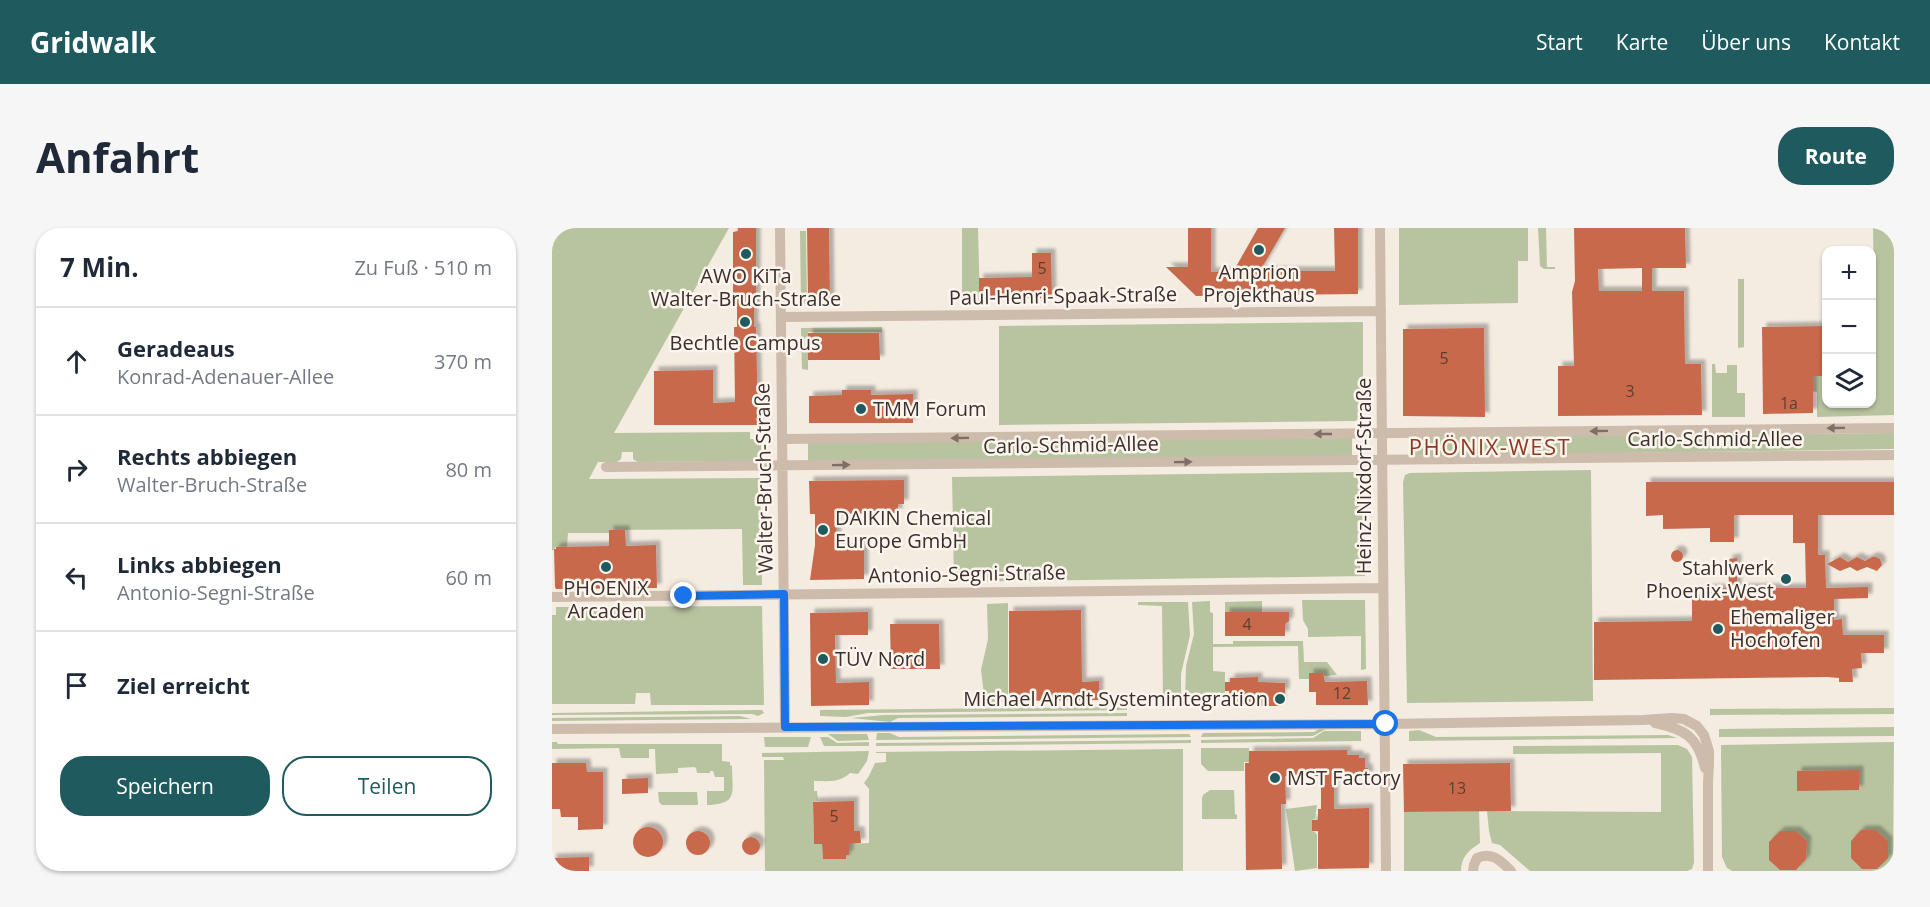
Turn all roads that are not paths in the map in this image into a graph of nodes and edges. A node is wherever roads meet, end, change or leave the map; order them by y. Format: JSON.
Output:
{"nodes":[{"id":1,"x":780,"y":228,"type":"edge"},
{"id":2,"x":1380,"y":228,"type":"edge"},
{"id":3,"x":1381,"y":311,"type":"junction"},
{"id":4,"x":781,"y":317,"type":"junction"},
{"id":5,"x":1894,"y":428,"type":"edge"},
{"id":6,"x":1537,"y":432,"type":"junction"},
{"id":7,"x":1382,"y":434,"type":"junction"},
{"id":8,"x":783,"y":439,"type":"junction"},
{"id":9,"x":1894,"y":455,"type":"edge"},
{"id":10,"x":1536,"y":458,"type":"junction"},
{"id":11,"x":1382,"y":460,"type":"junction"},
{"id":12,"x":782,"y":466,"type":"junction"},
{"id":13,"x":606,"y":467,"type":"dead end"},
{"id":14,"x":1383,"y":588,"type":"junction"},
{"id":15,"x":784,"y":594,"type":"junction"},
{"id":16,"x":552,"y":597,"type":"edge"},
{"id":17,"x":1643,"y":720,"type":"junction"},
{"id":18,"x":1386,"y":724,"type":"junction"},
{"id":19,"x":785,"y":727,"type":"junction"},
{"id":20,"x":552,"y":729,"type":"edge"},
{"id":21,"x":1708,"y":783,"type":"junction"},
{"id":22,"x":1386,"y":871,"type":"edge"},
{"id":23,"x":1473,"y":871,"type":"edge"},
{"id":24,"x":1511,"y":871,"type":"edge"},
{"id":25,"x":1708,"y":871,"type":"edge"}],
"edges":[{"from":1,"to":4,"type":"street","name":"Walter-Bruch-Straße"},
{"from":2,"to":3,"type":"street","name":"Heinz-Nixdorf-Straße"},
{"from":3,"to":4,"type":"street","name":"Paul-Henri-Spaak-Straße"},
{"from":3,"to":7,"type":"street","name":"Heinz-Nixdorf-Straße"},
{"from":4,"to":8,"type":"street","name":"Walter-Bruch-Straße"},
{"from":5,"to":6,"type":"street","name":"Carlo-Schmid-Allee","one_way":true},
{"from":6,"to":7,"type":"street","name":"Carlo-Schmid-Allee"},
{"from":6,"to":10,"type":"street"},
{"from":7,"to":8,"type":"street","name":"Carlo-Schmid-Allee","one_way":true},
{"from":7,"to":11,"type":"street","name":"Heinz-Nixdorf-Straße"},
{"from":8,"to":12,"type":"street","name":"Walter-Bruch-Straße"},
{"from":9,"to":10,"type":"street","name":"Carlo-Schmid-Allee"},
{"from":10,"to":11,"type":"street","name":"Carlo-Schmid-Allee"},
{"from":12,"to":11,"type":"street","name":"Carlo-Schmid-Allee","one_way":true},
{"from":11,"to":14,"type":"street","name":"Heinz-Nixdorf-Straße"},
{"from":12,"to":13,"type":"street","name":"Carlo-Schmid-Allee"},
{"from":12,"to":15,"type":"street","name":"Walter-Bruch-Straße"},
{"from":14,"to":15,"type":"street","name":"Antonio-Segni-Straße"},
{"from":14,"to":18,"type":"street","name":"Heinz-Nixdorf-Straße"},
{"from":15,"to":16,"type":"street","name":"Antonio-Segni-Straße"},
{"from":15,"to":19,"type":"street","name":"Walter-Bruch-Straße"},
{"from":17,"to":18,"type":"street"},
{"from":17,"to":21,"type":"street"},
{"from":17,"to":21,"type":"street"},
{"from":18,"to":19,"type":"street"},
{"from":18,"to":22,"type":"street","name":"Heinz-Nixdorf-Straße"},
{"from":19,"to":20,"type":"street"},
{"from":21,"to":25,"type":"street"},
{"from":23,"to":24,"type":"street"}]}
